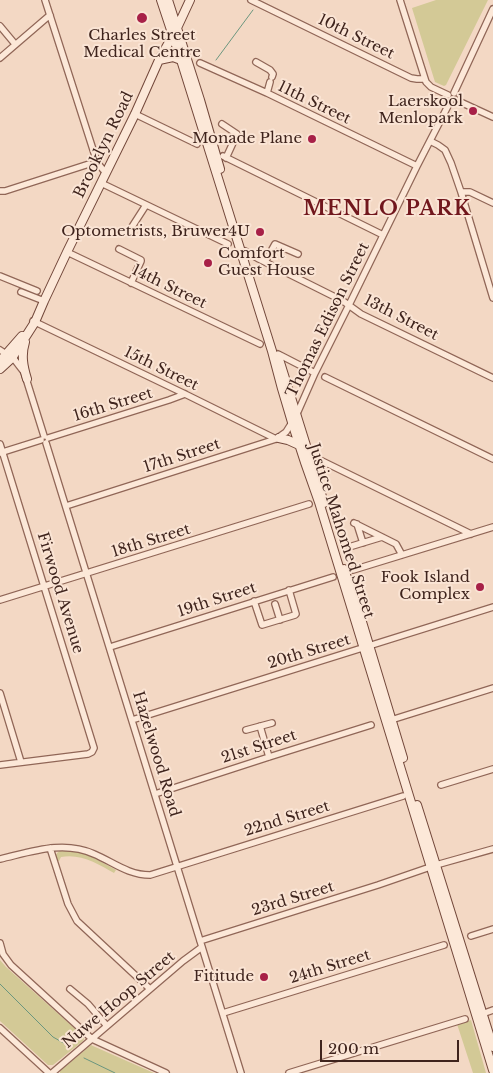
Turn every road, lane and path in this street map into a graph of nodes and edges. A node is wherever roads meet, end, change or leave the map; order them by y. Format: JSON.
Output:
{"nodes":[{"id":1,"x":45,"y":0,"type":"edge"},
{"id":2,"x":161,"y":0,"type":"edge"},
{"id":3,"x":168,"y":0,"type":"edge"},
{"id":4,"x":190,"y":0,"type":"edge"},
{"id":5,"x":251,"y":0,"type":"edge"},
{"id":6,"x":400,"y":0,"type":"edge"},
{"id":7,"x":493,"y":9,"type":"edge"},
{"id":8,"x":50,"y":15,"type":"junction"},
{"id":9,"x":0,"y":26,"type":"edge"},
{"id":10,"x":177,"y":28,"type":"junction"},
{"id":11,"x":172,"y":36,"type":"junction"},
{"id":12,"x":15,"y":44,"type":"junction"},
{"id":13,"x":0,"y":58,"type":"edge"},
{"id":14,"x":159,"y":60,"type":"junction"},
{"id":15,"x":181,"y":60,"type":"junction"},
{"id":16,"x":200,"y":62,"type":"dead end"},
{"id":17,"x":256,"y":62,"type":"dead end"},
{"id":18,"x":425,"y":79,"type":"junction"},
{"id":19,"x":267,"y":94,"type":"junction"},
{"id":20,"x":452,"y":97,"type":"junction"},
{"id":21,"x":135,"y":114,"type":"junction"},
{"id":22,"x":493,"y":117,"type":"edge"},
{"id":23,"x":222,"y":124,"type":"dead end"},
{"id":24,"x":430,"y":140,"type":"junction"},
{"id":25,"x":197,"y":144,"type":"dead end"},
{"id":26,"x":89,"y":164,"type":"dead end"},
{"id":27,"x":416,"y":166,"type":"junction"},
{"id":28,"x":106,"y":173,"type":"junction"},
{"id":29,"x":101,"y":183,"type":"junction"},
{"id":30,"x":0,"y":191,"type":"edge"},
{"id":31,"x":461,"y":192,"type":"junction"},
{"id":32,"x":493,"y":203,"type":"edge"},
{"id":33,"x":146,"y":205,"type":"junction"},
{"id":34,"x":128,"y":233,"type":"dead end"},
{"id":35,"x":383,"y":235,"type":"junction"},
{"id":36,"x":228,"y":244,"type":"dead end"},
{"id":37,"x":119,"y":249,"type":"dead end"},
{"id":38,"x":245,"y":251,"type":"junction"},
{"id":39,"x":67,"y":252,"type":"junction"},
{"id":40,"x":298,"y":254,"type":"dead end"},
{"id":41,"x":262,"y":261,"type":"junction"},
{"id":42,"x":0,"y":276,"type":"edge"},
{"id":43,"x":131,"y":283,"type":"junction"},
{"id":44,"x":492,"y":290,"type":"edge"},
{"id":45,"x":24,"y":291,"type":"junction"},
{"id":46,"x":36,"y":291,"type":"dead end"},
{"id":47,"x":493,"y":298,"type":"edge"},
{"id":48,"x":43,"y":302,"type":"junction"},
{"id":49,"x":349,"y":305,"type":"junction"},
{"id":50,"x":34,"y":321,"type":"junction"},
{"id":51,"x":27,"y":336,"type":"junction"},
{"id":52,"x":260,"y":344,"type":"dead end"},
{"id":53,"x":6,"y":354,"type":"edge"},
{"id":54,"x":278,"y":354,"type":"junction"},
{"id":55,"x":0,"y":361,"type":"edge"},
{"id":56,"x":0,"y":369,"type":"edge"},
{"id":57,"x":315,"y":372,"type":"junction"},
{"id":58,"x":325,"y":376,"type":"dead end"},
{"id":59,"x":493,"y":378,"type":"edge"},
{"id":60,"x":27,"y":379,"type":"junction"},
{"id":61,"x":185,"y":394,"type":"junction"},
{"id":62,"x":294,"y":419,"type":"junction"},
{"id":63,"x":45,"y":439,"type":"junction"},
{"id":64,"x":278,"y":439,"type":"junction"},
{"id":65,"x":0,"y":444,"type":"edge"},
{"id":66,"x":299,"y":445,"type":"junction"},
{"id":67,"x":1,"y":452,"type":"edge"},
{"id":68,"x":318,"y":459,"type":"dead end"},
{"id":69,"x":493,"y":459,"type":"edge"},
{"id":70,"x":309,"y":504,"type":"dead end"},
{"id":71,"x":66,"y":506,"type":"junction"},
{"id":72,"x":493,"y":527,"type":"edge"},
{"id":73,"x":471,"y":534,"type":"junction"},
{"id":74,"x":382,"y":537,"type":"junction"},
{"id":75,"x":363,"y":543,"type":"junction"},
{"id":76,"x":349,"y":547,"type":"dead end"},
{"id":77,"x":402,"y":555,"type":"junction"},
{"id":78,"x":353,"y":570,"type":"dead end"},
{"id":79,"x":87,"y":574,"type":"junction"},
{"id":80,"x":333,"y":577,"type":"dead end"},
{"id":81,"x":45,"y":587,"type":"junction"},
{"id":82,"x":289,"y":590,"type":"junction"},
{"id":83,"x":0,"y":600,"type":"edge"},
{"id":84,"x":254,"y":601,"type":"junction"},
{"id":85,"x":275,"y":604,"type":"dead end"},
{"id":86,"x":493,"y":607,"type":"edge"},
{"id":87,"x":280,"y":620,"type":"junction"},
{"id":88,"x":110,"y":647,"type":"junction"},
{"id":89,"x":366,"y":647,"type":"junction"},
{"id":90,"x":493,"y":688,"type":"edge"},
{"id":91,"x":0,"y":693,"type":"edge"},
{"id":92,"x":132,"y":720,"type":"junction"},
{"id":93,"x":391,"y":720,"type":"junction"},
{"id":94,"x":272,"y":723,"type":"dead end"},
{"id":95,"x":371,"y":725,"type":"dead end"},
{"id":96,"x":260,"y":726,"type":"junction"},
{"id":97,"x":246,"y":730,"type":"dead end"},
{"id":98,"x":269,"y":757,"type":"junction"},
{"id":99,"x":21,"y":762,"type":"junction"},
{"id":100,"x":0,"y":765,"type":"edge"},
{"id":101,"x":493,"y":769,"type":"edge"},
{"id":102,"x":441,"y":785,"type":"dead end"},
{"id":103,"x":155,"y":794,"type":"junction"},
{"id":104,"x":403,"y":796,"type":"dead end"},
{"id":105,"x":50,"y":848,"type":"junction"},
{"id":106,"x":493,"y":849,"type":"edge"},
{"id":107,"x":0,"y":859,"type":"edge"},
{"id":108,"x":177,"y":866,"type":"junction"},
{"id":109,"x":434,"y":867,"type":"junction"},
{"id":110,"x":493,"y":930,"type":"edge"},
{"id":111,"x":471,"y":936,"type":"dead end"},
{"id":112,"x":0,"y":943,"type":"edge"},
{"id":113,"x":201,"y":944,"type":"junction"},
{"id":114,"x":444,"y":945,"type":"dead end"},
{"id":115,"x":70,"y":988,"type":"dead end"},
{"id":116,"x":150,"y":989,"type":"junction"},
{"id":117,"x":493,"y":1010,"type":"edge"},
{"id":118,"x":223,"y":1013,"type":"junction"},
{"id":119,"x":482,"y":1014,"type":"junction"},
{"id":120,"x":465,"y":1019,"type":"dead end"},
{"id":121,"x":107,"y":1026,"type":"junction"},
{"id":122,"x":0,"y":1028,"type":"edge"},
{"id":123,"x":92,"y":1040,"type":"junction"},
{"id":124,"x":493,"y":1047,"type":"edge"},
{"id":125,"x":493,"y":1070,"type":"edge"},
{"id":126,"x":51,"y":1073,"type":"edge"},
{"id":127,"x":166,"y":1073,"type":"edge"},
{"id":128,"x":241,"y":1073,"type":"edge"},
{"id":129,"x":289,"y":1073,"type":"edge"}],
"edges":[{"from":1,"to":8,"type":"street"},
{"from":2,"to":11,"type":"main road","name":"Justice Mahomed Street"},
{"from":3,"to":10,"type":"main road","name":"Justice Mahomed Street"},
{"from":4,"to":10,"type":"main road","name":"Brooklyn Road"},
{"from":5,"to":18,"type":"street","name":"10th Street"},
{"from":6,"to":18,"type":"street"},
{"from":7,"to":20,"type":"street","name":"Thomas Edison Street"},
{"from":8,"to":12,"type":"street"},
{"from":8,"to":28,"type":"street"},
{"from":9,"to":12,"type":"street"},
{"from":10,"to":11,"type":"main road","name":"Brooklyn Road"},
{"from":10,"to":38,"type":"main road","name":"Justice Mahomed Street"},
{"from":11,"to":14,"type":"main road","name":"Brooklyn Road"},
{"from":11,"to":15,"type":"main road","name":"Justice Mahomed Street"},
{"from":12,"to":13,"type":"street"},
{"from":14,"to":15,"type":"main road"},
{"from":14,"to":21,"type":"main road","name":"Brooklyn Road"},
{"from":15,"to":62,"type":"main road","name":"Justice Mahomed Street"},
{"from":16,"to":19,"type":"street","name":"11th Street"},
{"from":17,"to":19,"type":"street"},
{"from":18,"to":20,"type":"street"},
{"from":19,"to":27,"type":"street","name":"11th Street"},
{"from":20,"to":22,"type":"street"},
{"from":20,"to":24,"type":"street","name":"Thomas Edison Street"},
{"from":21,"to":25,"type":"street"},
{"from":21,"to":28,"type":"main road","name":"Brooklyn Road"},
{"from":23,"to":35,"type":"street"},
{"from":24,"to":27,"type":"street","name":"Thomas Edison Street"},
{"from":24,"to":31,"type":"street"},
{"from":26,"to":30,"type":"street"},
{"from":27,"to":35,"type":"street","name":"Thomas Edison Street"},
{"from":28,"to":29,"type":"main road","name":"Brooklyn Road"},
{"from":29,"to":33,"type":"street"},
{"from":29,"to":39,"type":"main road","name":"Brooklyn Road"},
{"from":31,"to":32,"type":"street"},
{"from":31,"to":44,"type":"street"},
{"from":33,"to":34,"type":"street"},
{"from":33,"to":36,"type":"street"},
{"from":35,"to":49,"type":"street","name":"Thomas Edison Street"},
{"from":37,"to":43,"type":"street"},
{"from":38,"to":41,"type":"street","name":"13th Street"},
{"from":38,"to":54,"type":"main road","name":"Justice Mahomed Street"},
{"from":39,"to":43,"type":"street","name":"14th Street"},
{"from":39,"to":48,"type":"main road","name":"Brooklyn Road"},
{"from":40,"to":41,"type":"street"},
{"from":41,"to":49,"type":"street","name":"13th Street"},
{"from":42,"to":45,"type":"street"},
{"from":43,"to":52,"type":"street","name":"14th Street"},
{"from":44,"to":47,"type":"street"},
{"from":45,"to":46,"type":"street"},
{"from":45,"to":48,"type":"street"},
{"from":48,"to":50,"type":"main road","name":"Brooklyn Road"},
{"from":49,"to":57,"type":"street","name":"Thomas Edison Street"},
{"from":49,"to":59,"type":"street","name":"13th Street"},
{"from":50,"to":51,"type":"main road","name":"Brooklyn Road"},
{"from":50,"to":53,"type":"main road","name":"Brooklyn Road"},
{"from":50,"to":61,"type":"street","name":"15th Street"},
{"from":51,"to":53,"type":"main road","name":"Brooklyn Road"},
{"from":51,"to":60,"type":"main road"},
{"from":53,"to":55,"type":"main road"},
{"from":53,"to":56,"type":"main road"},
{"from":53,"to":60,"type":"street","name":"Hazelwood Road"},
{"from":54,"to":57,"type":"street"},
{"from":54,"to":62,"type":"main road","name":"Justice Mahomed Street"},
{"from":57,"to":62,"type":"street","name":"Thomas Edison Street"},
{"from":58,"to":69,"type":"street"},
{"from":60,"to":63,"type":"street","name":"Hazelwood Road"},
{"from":61,"to":63,"type":"street","name":"16th Street"},
{"from":61,"to":64,"type":"street","name":"15th Street"},
{"from":62,"to":64,"type":"street"},
{"from":62,"to":66,"type":"main road","name":"Justice Mahomed Street"},
{"from":62,"to":89,"type":"main road","name":"Justice Mahomed Street"},
{"from":63,"to":67,"type":"street","name":"16th Street"},
{"from":63,"to":71,"type":"street","name":"Hazelwood Road"},
{"from":64,"to":66,"type":"main road"},
{"from":64,"to":71,"type":"street","name":"17th Street"},
{"from":65,"to":67,"type":"street","name":"Firwood Avenue"},
{"from":66,"to":89,"type":"main road","name":"Justice Mahomed Street"},
{"from":67,"to":81,"type":"street","name":"Firwood Avenue"},
{"from":68,"to":73,"type":"street"},
{"from":70,"to":79,"type":"street","name":"18th Street"},
{"from":71,"to":79,"type":"street","name":"Hazelwood Road"},
{"from":72,"to":73,"type":"street"},
{"from":73,"to":77,"type":"street"},
{"from":74,"to":75,"type":"street"},
{"from":74,"to":75,"type":"street"},
{"from":74,"to":77,"type":"street"},
{"from":75,"to":76,"type":"street"},
{"from":77,"to":78,"type":"street"},
{"from":79,"to":81,"type":"street","name":"18th Street"},
{"from":79,"to":88,"type":"street","name":"Hazelwood Road"},
{"from":80,"to":82,"type":"street","name":"19th Street"},
{"from":81,"to":83,"type":"street","name":"18th Street"},
{"from":81,"to":99,"type":"street","name":"Firwood Avenue"},
{"from":82,"to":84,"type":"street","name":"19th Street"},
{"from":82,"to":87,"type":"street"},
{"from":84,"to":87,"type":"street"},
{"from":84,"to":88,"type":"street","name":"19th Street"},
{"from":85,"to":87,"type":"street"},
{"from":86,"to":89,"type":"street","name":"20th Street"},
{"from":88,"to":92,"type":"street","name":"Hazelwood Road"},
{"from":89,"to":92,"type":"street","name":"20th Street"},
{"from":89,"to":93,"type":"main road","name":"Justice Mahomed Street"},
{"from":89,"to":109,"type":"main road","name":"Justice Mahomed Street"},
{"from":90,"to":93,"type":"street"},
{"from":91,"to":99,"type":"street"},
{"from":92,"to":103,"type":"street","name":"Hazelwood Road"},
{"from":93,"to":109,"type":"main road","name":"Justice Mahomed Street"},
{"from":94,"to":96,"type":"street"},
{"from":95,"to":98,"type":"street","name":"21st Street"},
{"from":96,"to":97,"type":"street"},
{"from":96,"to":98,"type":"street"},
{"from":98,"to":103,"type":"street","name":"21st Street"},
{"from":99,"to":100,"type":"street"},
{"from":101,"to":102,"type":"street"},
{"from":103,"to":108,"type":"street","name":"Hazelwood Road"},
{"from":104,"to":108,"type":"street","name":"22nd Street"},
{"from":105,"to":107,"type":"street","name":"22nd Street"},
{"from":105,"to":108,"type":"street","name":"22nd Street"},
{"from":105,"to":116,"type":"street"},
{"from":106,"to":109,"type":"street","name":"23rd Street"},
{"from":108,"to":113,"type":"street","name":"Hazelwood Road"},
{"from":109,"to":113,"type":"street","name":"23rd Street"},
{"from":109,"to":119,"type":"main road","name":"Justice Mahomed Street"},
{"from":109,"to":125,"type":"main road","name":"Justice Mahomed Street"},
{"from":110,"to":111,"type":"street"},
{"from":112,"to":123,"type":"street"},
{"from":113,"to":116,"type":"street","name":"Nuwe Hoop Street"},
{"from":113,"to":118,"type":"street","name":"Hazelwood Road"},
{"from":114,"to":118,"type":"street","name":"24th Street"},
{"from":115,"to":121,"type":"street"},
{"from":116,"to":121,"type":"street","name":"Nuwe Hoop Street"},
{"from":117,"to":119,"type":"street"},
{"from":118,"to":128,"type":"street","name":"Hazelwood Road"},
{"from":119,"to":124,"type":"main road","name":"Justice Mahomed Street"},
{"from":120,"to":129,"type":"street"},
{"from":121,"to":123,"type":"street","name":"Nuwe Hoop Street"},
{"from":122,"to":126,"type":"street"},
{"from":123,"to":126,"type":"street","name":"Nuwe Hoop Street"},
{"from":123,"to":127,"type":"street"}]}
